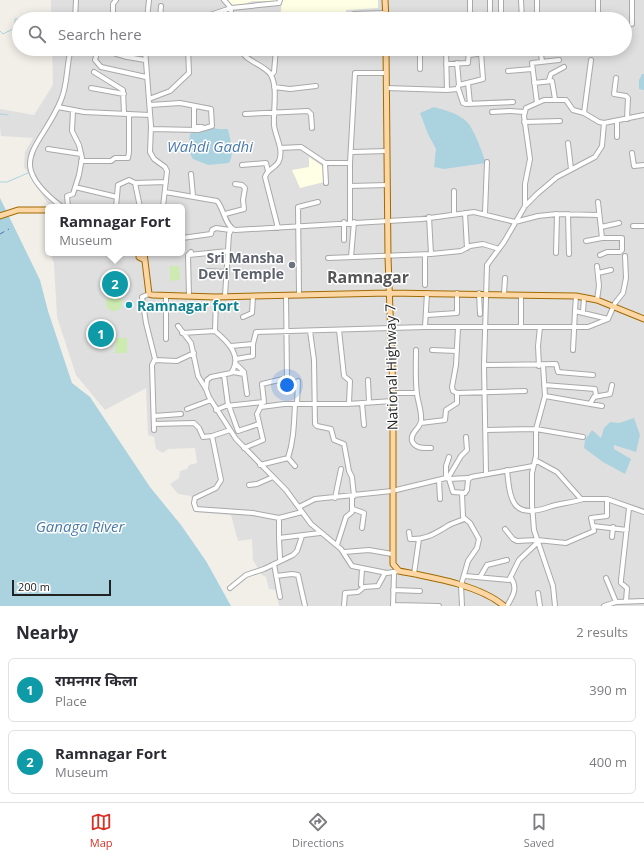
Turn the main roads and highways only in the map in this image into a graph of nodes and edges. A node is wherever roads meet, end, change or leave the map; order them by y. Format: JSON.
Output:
{"nodes":[{"id":1,"x":385,"y":0,"type":"edge"},
{"id":2,"x":386,"y":12,"type":"edge"},
{"id":3,"x":386,"y":56,"type":"edge"},
{"id":4,"x":45,"y":210,"type":"edge"},
{"id":5,"x":0,"y":216,"type":"edge"},
{"id":6,"x":142,"y":256,"type":"edge"},
{"id":7,"x":389,"y":293,"type":"junction"},
{"id":8,"x":644,"y":319,"type":"edge"},
{"id":9,"x":504,"y":606,"type":"edge"}],
"edges":[{"from":1,"to":2,"type":"main road"},
{"from":3,"to":7,"type":"main road","name":"National Highway 7"},
{"from":4,"to":5,"type":"main road"},
{"from":6,"to":7,"type":"main road"},
{"from":7,"to":8,"type":"main road"},
{"from":7,"to":9,"type":"main road","name":"National Highway 7"}]}
